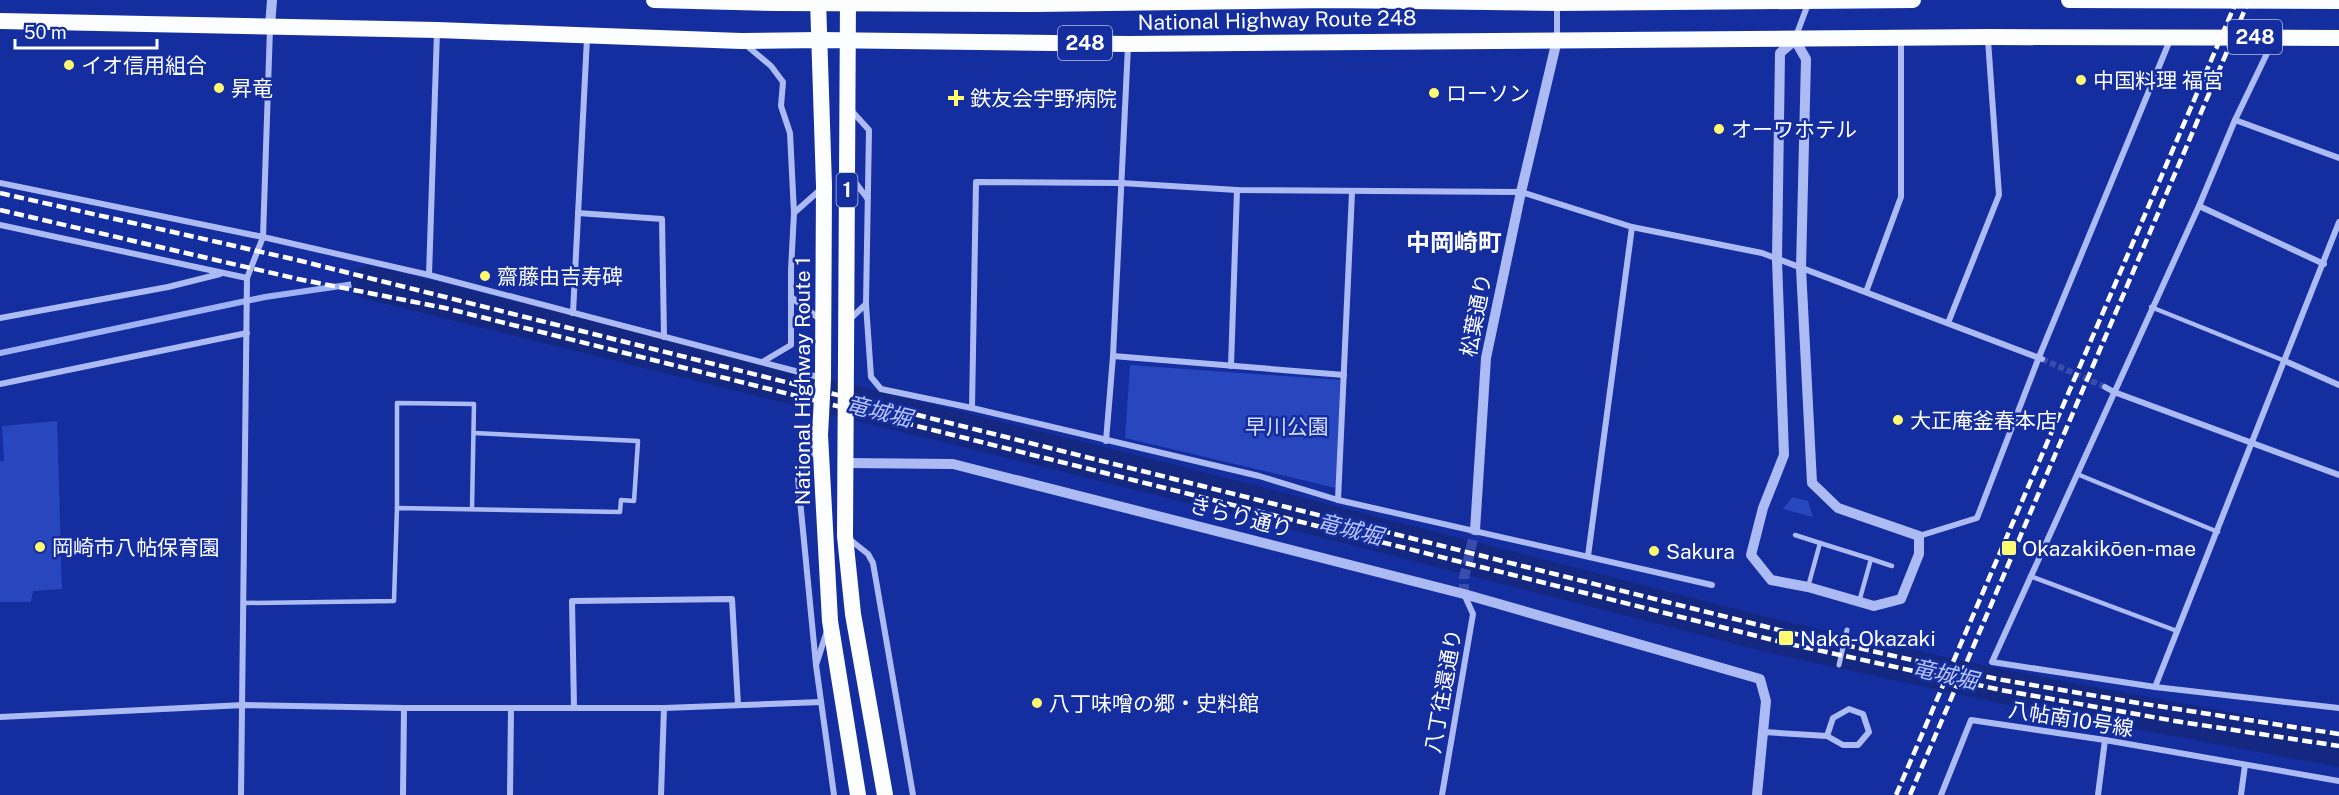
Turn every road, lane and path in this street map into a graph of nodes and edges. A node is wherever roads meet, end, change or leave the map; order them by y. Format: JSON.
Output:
{"nodes":[{"id":1,"x":272,"y":0,"type":"edge"},
{"id":2,"x":654,"y":0,"type":"edge"},
{"id":3,"x":1331,"y":0,"type":"edge"},
{"id":4,"x":1711,"y":0,"type":"edge"},
{"id":5,"x":1913,"y":0,"type":"edge"},
{"id":6,"x":2069,"y":0,"type":"edge"},
{"id":7,"x":818,"y":1,"type":"edge"},
{"id":8,"x":848,"y":1,"type":"edge"},
{"id":9,"x":1141,"y":1,"type":"edge"},
{"id":10,"x":1557,"y":1,"type":"edge"},
{"id":11,"x":1809,"y":1,"type":"edge"},
{"id":12,"x":2192,"y":1,"type":"edge"},
{"id":13,"x":2339,"y":1,"type":"edge"},
{"id":14,"x":775,"y":2,"type":"edge"},
{"id":15,"x":918,"y":2,"type":"edge"},
{"id":16,"x":0,"y":21,"type":"edge"},
{"id":17,"x":270,"y":26,"type":"junction"},
{"id":18,"x":437,"y":30,"type":"junction"},
{"id":19,"x":587,"y":35,"type":"junction"},
{"id":20,"x":1988,"y":37,"type":"junction"},
{"id":21,"x":2274,"y":37,"type":"junction"},
{"id":22,"x":1902,"y":39,"type":"junction"},
{"id":23,"x":2170,"y":39,"type":"junction"},
{"id":24,"x":2339,"y":39,"type":"edge"},
{"id":25,"x":820,"y":40,"type":"junction"},
{"id":26,"x":1557,"y":40,"type":"junction"},
{"id":27,"x":1795,"y":40,"type":"junction"},
{"id":28,"x":741,"y":41,"type":"junction"},
{"id":29,"x":848,"y":42,"type":"junction"},
{"id":30,"x":1128,"y":44,"type":"junction"},
{"id":31,"x":848,"y":106,"type":"junction"},
{"id":32,"x":2235,"y":120,"type":"junction"},
{"id":33,"x":2339,"y":158,"type":"edge"},
{"id":34,"x":848,"y":172,"type":"junction"},
{"id":35,"x":0,"y":183,"type":"edge"},
{"id":36,"x":1121,"y":183,"type":"junction"},
{"id":37,"x":824,"y":186,"type":"junction"},
{"id":38,"x":1238,"y":190,"type":"junction"},
{"id":39,"x":1352,"y":192,"type":"junction"},
{"id":40,"x":1521,"y":192,"type":"junction"},
{"id":41,"x":868,"y":200,"type":"junction"},
{"id":42,"x":2199,"y":206,"type":"junction"},
{"id":43,"x":578,"y":213,"type":"junction"},
{"id":44,"x":794,"y":213,"type":"junction"},
{"id":45,"x":2339,"y":222,"type":"edge"},
{"id":46,"x":0,"y":225,"type":"edge"},
{"id":47,"x":1632,"y":227,"type":"junction"},
{"id":48,"x":263,"y":237,"type":"junction"},
{"id":49,"x":1777,"y":260,"type":"junction"},
{"id":50,"x":2324,"y":264,"type":"junction"},
{"id":51,"x":1801,"y":268,"type":"junction"},
{"id":52,"x":222,"y":273,"type":"junction"},
{"id":53,"x":429,"y":275,"type":"junction"},
{"id":54,"x":247,"y":278,"type":"junction"},
{"id":55,"x":1866,"y":292,"type":"junction"},
{"id":56,"x":790,"y":297,"type":"junction"},
{"id":57,"x":866,"y":304,"type":"junction"},
{"id":58,"x":2151,"y":307,"type":"junction"},
{"id":59,"x":573,"y":313,"type":"junction"},
{"id":60,"x":0,"y":318,"type":"edge"},
{"id":61,"x":824,"y":322,"type":"junction"},
{"id":62,"x":846,"y":322,"type":"junction"},
{"id":63,"x":1948,"y":323,"type":"junction"},
{"id":64,"x":247,"y":333,"type":"junction"},
{"id":65,"x":664,"y":337,"type":"junction"},
{"id":66,"x":1113,"y":356,"type":"junction"},
{"id":67,"x":2040,"y":358,"type":"junction"},
{"id":68,"x":764,"y":361,"type":"junction"},
{"id":69,"x":2285,"y":361,"type":"junction"},
{"id":70,"x":1231,"y":366,"type":"junction"},
{"id":71,"x":1344,"y":375,"type":"junction"},
{"id":72,"x":823,"y":378,"type":"junction"},
{"id":73,"x":0,"y":384,"type":"edge"},
{"id":74,"x":2339,"y":385,"type":"edge"},
{"id":75,"x":2105,"y":387,"type":"tunnel mouth"},
{"id":76,"x":2114,"y":392,"type":"junction"},
{"id":77,"x":972,"y":408,"type":"junction"},
{"id":78,"x":474,"y":433,"type":"junction"},
{"id":79,"x":820,"y":435,"type":"junction"},
{"id":80,"x":1106,"y":441,"type":"junction"},
{"id":81,"x":2251,"y":443,"type":"junction"},
{"id":82,"x":846,"y":463,"type":"junction"},
{"id":83,"x":2077,"y":474,"type":"junction"},
{"id":84,"x":2339,"y":475,"type":"edge"},
{"id":85,"x":1338,"y":500,"type":"junction"},
{"id":86,"x":397,"y":508,"type":"junction"},
{"id":87,"x":472,"y":509,"type":"junction"},
{"id":88,"x":1475,"y":530,"type":"junction"},
{"id":89,"x":2218,"y":532,"type":"junction"},
{"id":90,"x":1794,"y":535,"type":"dead end"},
{"id":91,"x":845,"y":536,"type":"junction"},
{"id":92,"x":1920,"y":536,"type":"junction"},
{"id":93,"x":1820,"y":543,"type":"junction"},
{"id":94,"x":1588,"y":556,"type":"junction"},
{"id":95,"x":1871,"y":560,"type":"junction"},
{"id":96,"x":1892,"y":566,"type":"dead end"},
{"id":97,"x":2030,"y":576,"type":"junction"},
{"id":98,"x":1712,"y":585,"type":"dead end"},
{"id":99,"x":1808,"y":587,"type":"junction"},
{"id":100,"x":1464,"y":594,"type":"junction"},
{"id":101,"x":1859,"y":602,"type":"junction"},
{"id":102,"x":245,"y":603,"type":"junction"},
{"id":103,"x":830,"y":621,"type":"junction"},
{"id":104,"x":1847,"y":630,"type":"dead end"},
{"id":105,"x":2177,"y":631,"type":"junction"},
{"id":106,"x":816,"y":665,"type":"junction"},
{"id":107,"x":1839,"y":665,"type":"dead end"},
{"id":108,"x":2155,"y":687,"type":"junction"},
{"id":109,"x":821,"y":702,"type":"junction"},
{"id":110,"x":244,"y":705,"type":"junction"},
{"id":111,"x":738,"y":705,"type":"junction"},
{"id":112,"x":404,"y":708,"type":"junction"},
{"id":113,"x":511,"y":708,"type":"junction"},
{"id":114,"x":574,"y":708,"type":"junction"},
{"id":115,"x":664,"y":708,"type":"junction"},
{"id":116,"x":2339,"y":708,"type":"edge"},
{"id":117,"x":0,"y":717,"type":"edge"},
{"id":118,"x":1764,"y":732,"type":"junction"},
{"id":119,"x":1827,"y":736,"type":"junction"},
{"id":120,"x":2105,"y":740,"type":"junction"},
{"id":121,"x":2245,"y":765,"type":"junction"},
{"id":122,"x":2339,"y":781,"type":"edge"},
{"id":123,"x":242,"y":795,"type":"edge"},
{"id":124,"x":403,"y":795,"type":"edge"},
{"id":125,"x":510,"y":795,"type":"edge"},
{"id":126,"x":661,"y":795,"type":"edge"},
{"id":127,"x":834,"y":795,"type":"edge"},
{"id":128,"x":858,"y":795,"type":"edge"},
{"id":129,"x":885,"y":795,"type":"edge"},
{"id":130,"x":913,"y":795,"type":"edge"},
{"id":131,"x":1442,"y":795,"type":"edge"},
{"id":132,"x":1757,"y":795,"type":"edge"},
{"id":133,"x":1941,"y":795,"type":"edge"},
{"id":134,"x":2098,"y":795,"type":"edge"},
{"id":135,"x":2241,"y":795,"type":"edge"}],
"edges":[{"from":1,"to":17,"type":"street"},
{"from":2,"to":14,"type":"highway","name":"National Highway Route 248","number":"248"},
{"from":3,"to":9,"type":"highway","name":"National Highway Route 248","number":"248"},
{"from":3,"to":10,"type":"highway","name":"National Highway Route 248","number":"248"},
{"from":4,"to":10,"type":"highway","name":"National Highway Route 248","number":"248"},
{"from":4,"to":11,"type":"highway","name":"National Highway Route 248","number":"248"},
{"from":5,"to":11,"type":"highway","name":"National Highway Route 248","number":"248"},
{"from":6,"to":12,"type":"highway","number":"248"},
{"from":7,"to":8,"type":"highway","name":"National Highway Route 248","number":"248"},
{"from":7,"to":14,"type":"highway","name":"National Highway Route 248","number":"248"},
{"from":7,"to":25,"type":"highway","name":"National Highway Route 1","number":"1"},
{"from":8,"to":15,"type":"highway","name":"National Highway Route 248","number":"248"},
{"from":8,"to":29,"type":"highway","name":"National Highway Route 1","number":"1"},
{"from":9,"to":15,"type":"highway","name":"National Highway Route 248","number":"248"},
{"from":10,"to":26,"type":"street"},
{"from":11,"to":27,"type":"street"},
{"from":12,"to":13,"type":"highway","number":"248"},
{"from":16,"to":17,"type":"highway","name":"National Highway Route 248","number":"248"},
{"from":17,"to":18,"type":"highway","name":"National Highway Route 248","number":"248"},
{"from":17,"to":48,"type":"street"},
{"from":18,"to":19,"type":"highway","name":"National Highway Route 248","number":"248"},
{"from":18,"to":53,"type":"street"},
{"from":19,"to":28,"type":"highway","name":"National Highway Route 248","number":"248"},
{"from":19,"to":43,"type":"street"},
{"from":20,"to":22,"type":"highway","name":"National Highway Route 248","number":"248"},
{"from":20,"to":23,"type":"highway","name":"National Highway Route 248","number":"248"},
{"from":20,"to":63,"type":"street"},
{"from":21,"to":23,"type":"highway","name":"National Highway Route 248","number":"248"},
{"from":21,"to":24,"type":"highway","name":"National Highway Route 248","number":"248"},
{"from":21,"to":32,"type":"street"},
{"from":22,"to":27,"type":"highway","name":"National Highway Route 248","number":"248"},
{"from":22,"to":55,"type":"street"},
{"from":23,"to":67,"type":"street"},
{"from":25,"to":28,"type":"highway","name":"National Highway Route 248","number":"248"},
{"from":25,"to":29,"type":"highway","name":"National Highway Route 248","number":"248"},
{"from":25,"to":37,"type":"highway","name":"National Highway Route 1","number":"1"},
{"from":26,"to":27,"type":"highway","name":"National Highway Route 248","number":"248"},
{"from":26,"to":30,"type":"highway","name":"National Highway Route 248","number":"248"},
{"from":26,"to":40,"type":"street","name":"松葉通り"},
{"from":27,"to":49,"type":"street"},
{"from":27,"to":51,"type":"street"},
{"from":28,"to":44,"type":"street"},
{"from":29,"to":30,"type":"highway","name":"National Highway Route 248","number":"248"},
{"from":29,"to":31,"type":"highway","name":"National Highway Route 1","number":"1"},
{"from":30,"to":36,"type":"street"},
{"from":31,"to":34,"type":"highway","name":"National Highway Route 1","number":"1"},
{"from":31,"to":41,"type":"street"},
{"from":32,"to":33,"type":"street"},
{"from":32,"to":42,"type":"street"},
{"from":34,"to":41,"type":"street"},
{"from":34,"to":62,"type":"highway","name":"National Highway Route 1","number":"1"},
{"from":35,"to":48,"type":"street"},
{"from":36,"to":38,"type":"street"},
{"from":36,"to":66,"type":"street"},
{"from":36,"to":77,"type":"street"},
{"from":37,"to":44,"type":"street"},
{"from":37,"to":61,"type":"highway","name":"National Highway Route 1","number":"1"},
{"from":38,"to":39,"type":"street"},
{"from":38,"to":70,"type":"street"},
{"from":39,"to":40,"type":"street"},
{"from":39,"to":71,"type":"street"},
{"from":40,"to":47,"type":"street"},
{"from":40,"to":88,"type":"street","name":"松葉通り"},
{"from":41,"to":57,"type":"street"},
{"from":42,"to":50,"type":"street"},
{"from":42,"to":58,"type":"street"},
{"from":43,"to":59,"type":"street"},
{"from":43,"to":65,"type":"street"},
{"from":44,"to":56,"type":"street"},
{"from":45,"to":50,"type":"street"},
{"from":46,"to":52,"type":"street"},
{"from":47,"to":49,"type":"street"},
{"from":47,"to":94,"type":"street"},
{"from":48,"to":53,"type":"street"},
{"from":48,"to":54,"type":"street"},
{"from":49,"to":51,"type":"street"},
{"from":49,"to":99,"type":"street"},
{"from":50,"to":69,"type":"street"},
{"from":51,"to":55,"type":"street"},
{"from":51,"to":92,"type":"street"},
{"from":52,"to":54,"type":"street"},
{"from":52,"to":60,"type":"street"},
{"from":53,"to":59,"type":"street"},
{"from":54,"to":64,"type":"street"},
{"from":55,"to":63,"type":"street"},
{"from":56,"to":61,"type":"street"},
{"from":56,"to":68,"type":"street"},
{"from":57,"to":62,"type":"street"},
{"from":57,"to":77,"type":"street"},
{"from":58,"to":69,"type":"lane"},
{"from":58,"to":76,"type":"street"},
{"from":59,"to":65,"type":"street"},
{"from":61,"to":72,"type":"highway","name":"National Highway Route 1","number":"1"},
{"from":62,"to":82,"type":"highway","name":"National Highway Route 1","number":"1"},
{"from":63,"to":67,"type":"street"},
{"from":64,"to":73,"type":"street"},
{"from":64,"to":102,"type":"street"},
{"from":65,"to":68,"type":"street"},
{"from":66,"to":70,"type":"street"},
{"from":66,"to":80,"type":"street"},
{"from":67,"to":92,"type":"street"},
{"from":68,"to":72,"type":"street"},
{"from":69,"to":74,"type":"street"},
{"from":69,"to":81,"type":"street"},
{"from":70,"to":71,"type":"street"},
{"from":71,"to":85,"type":"street"},
{"from":72,"to":79,"type":"highway","name":"National Highway Route 1","number":"1"},
{"from":75,"to":76,"type":"street"},
{"from":76,"to":81,"type":"street"},
{"from":76,"to":83,"type":"street"},
{"from":77,"to":80,"type":"street"},
{"from":78,"to":86,"type":"lane"},
{"from":78,"to":87,"type":"lane"},
{"from":78,"to":87,"type":"lane"},
{"from":79,"to":103,"type":"highway","name":"National Highway Route 1","number":"1"},
{"from":79,"to":106,"type":"street"},
{"from":80,"to":85,"type":"street"},
{"from":81,"to":84,"type":"street"},
{"from":81,"to":89,"type":"street"},
{"from":82,"to":91,"type":"highway","name":"National Highway Route 1","number":"1"},
{"from":82,"to":100,"type":"street","name":"きらり通り"},
{"from":83,"to":89,"type":"lane"},
{"from":83,"to":97,"type":"street"},
{"from":85,"to":88,"type":"street"},
{"from":86,"to":87,"type":"lane"},
{"from":86,"to":102,"type":"lane"},
{"from":88,"to":94,"type":"street"},
{"from":89,"to":105,"type":"street"},
{"from":90,"to":93,"type":"lane"},
{"from":91,"to":129,"type":"highway","name":"National Highway Route 1","number":"1"},
{"from":91,"to":130,"type":"street"},
{"from":92,"to":101,"type":"street"},
{"from":93,"to":95,"type":"lane"},
{"from":93,"to":99,"type":"lane"},
{"from":94,"to":98,"type":"street"},
{"from":95,"to":96,"type":"lane"},
{"from":95,"to":101,"type":"lane"},
{"from":97,"to":105,"type":"lane"},
{"from":97,"to":108,"type":"street"},
{"from":99,"to":101,"type":"street"},
{"from":100,"to":118,"type":"street","name":"きらり通り"},
{"from":100,"to":131,"type":"street","name":"八丁往還通り"},
{"from":102,"to":110,"type":"street"},
{"from":103,"to":106,"type":"street"},
{"from":103,"to":128,"type":"highway","name":"National Highway Route 1","number":"1"},
{"from":104,"to":107,"type":"street"},
{"from":105,"to":108,"type":"street"},
{"from":106,"to":109,"type":"street"},
{"from":108,"to":116,"type":"street"},
{"from":109,"to":111,"type":"street"},
{"from":109,"to":127,"type":"street"},
{"from":110,"to":112,"type":"street"},
{"from":110,"to":117,"type":"street"},
{"from":110,"to":123,"type":"street"},
{"from":111,"to":114,"type":"street"},
{"from":111,"to":115,"type":"street"},
{"from":112,"to":113,"type":"street"},
{"from":112,"to":124,"type":"street"},
{"from":113,"to":114,"type":"street"},
{"from":113,"to":125,"type":"street"},
{"from":114,"to":115,"type":"street"},
{"from":115,"to":126,"type":"street"},
{"from":118,"to":119,"type":"street"},
{"from":118,"to":132,"type":"street"},
{"from":119,"to":119,"type":"street"},
{"from":120,"to":121,"type":"street","name":"八帖南10号線"},
{"from":120,"to":133,"type":"street","name":"八帖南10号線"},
{"from":120,"to":134,"type":"street"},
{"from":121,"to":122,"type":"street","name":"八帖南10号線"},
{"from":121,"to":135,"type":"street"}]}
